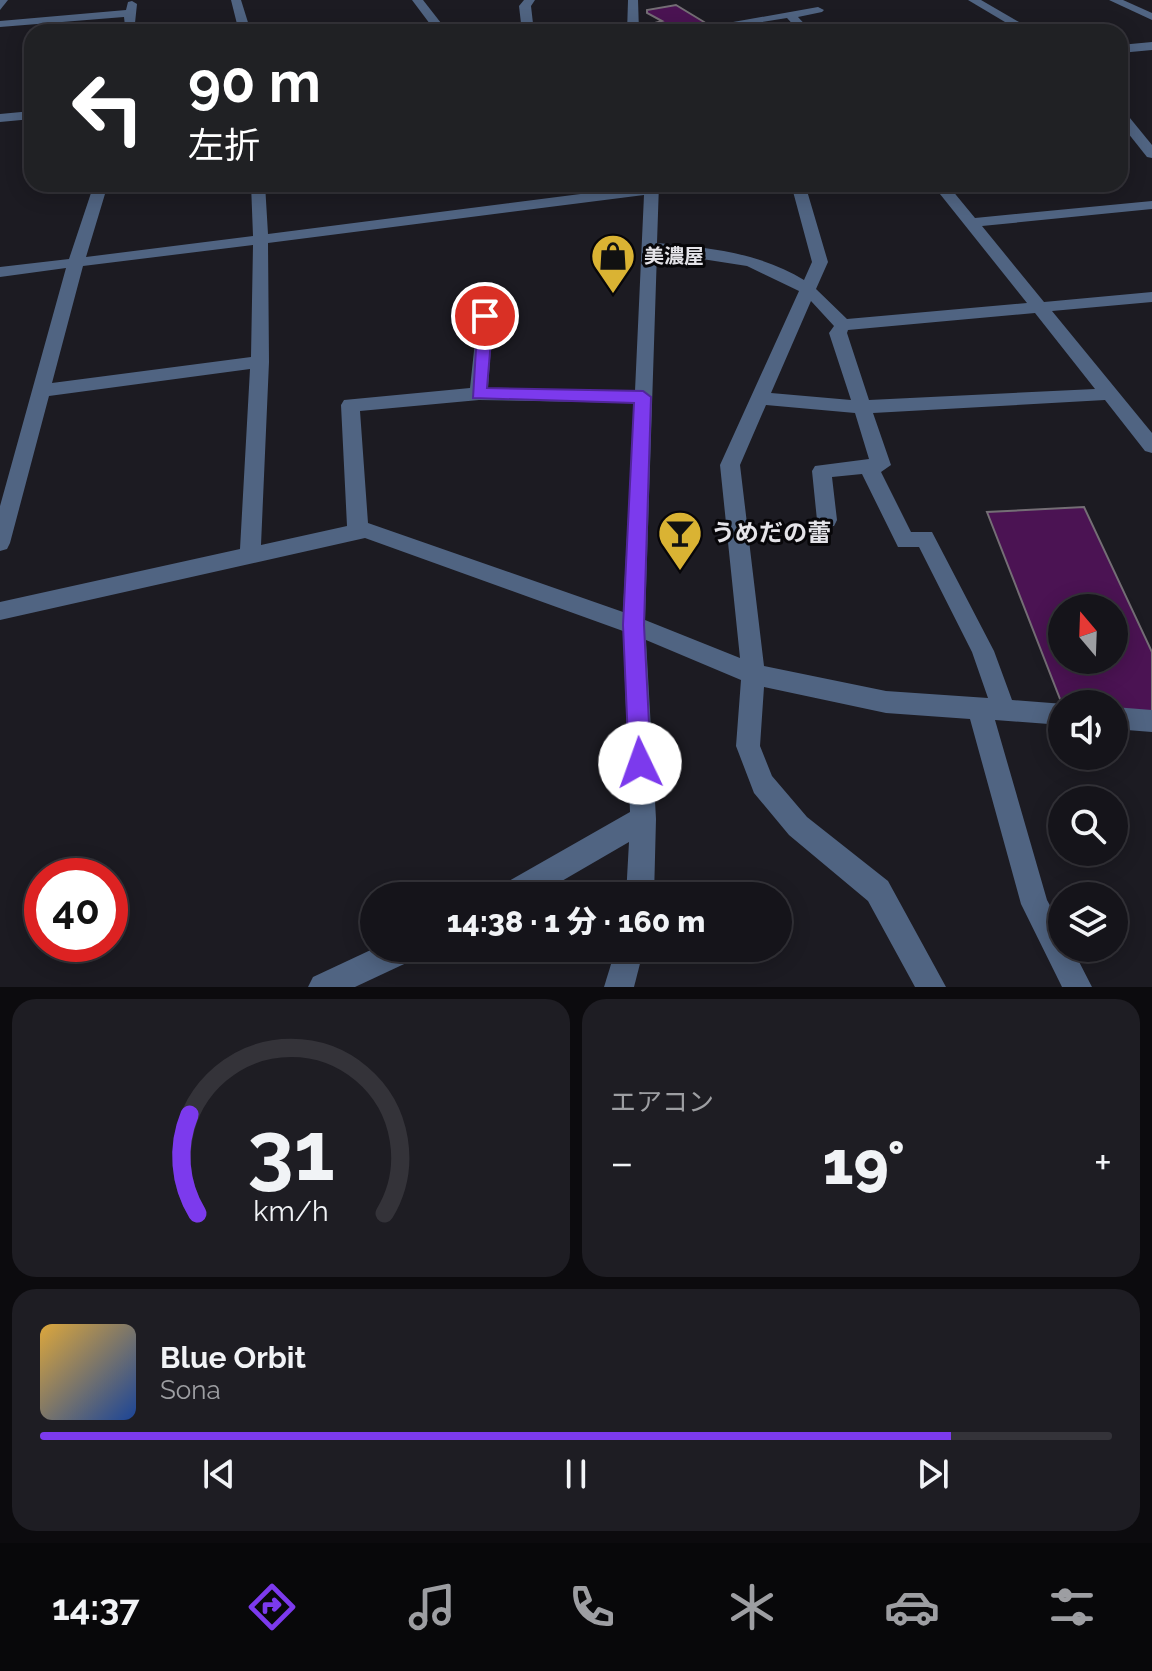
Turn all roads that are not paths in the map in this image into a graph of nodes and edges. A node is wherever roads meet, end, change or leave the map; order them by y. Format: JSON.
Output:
{"nodes":[{"id":1,"x":3,"y":0,"type":"edge"},
{"id":2,"x":133,"y":0,"type":"edge"},
{"id":3,"x":236,"y":0,"type":"edge"},
{"id":4,"x":417,"y":0,"type":"edge"},
{"id":5,"x":530,"y":0,"type":"edge"},
{"id":6,"x":633,"y":0,"type":"edge"},
{"id":7,"x":973,"y":0,"type":"edge"},
{"id":8,"x":1114,"y":0,"type":"edge"},
{"id":9,"x":0,"y":7,"type":"edge"},
{"id":10,"x":740,"y":7,"type":"dead end"},
{"id":11,"x":818,"y":10,"type":"dead end"},
{"id":12,"x":128,"y":13,"type":"junction"},
{"id":13,"x":788,"y":13,"type":"junction"},
{"id":14,"x":1152,"y":17,"type":"edge"},
{"id":15,"x":0,"y":24,"type":"edge"},
{"id":16,"x":129,"y":24,"type":"edge"},
{"id":17,"x":243,"y":24,"type":"edge"},
{"id":18,"x":436,"y":24,"type":"edge"},
{"id":19,"x":527,"y":24,"type":"edge"},
{"id":20,"x":633,"y":24,"type":"edge"},
{"id":21,"x":709,"y":24,"type":"edge"},
{"id":22,"x":739,"y":24,"type":"edge"},
{"id":23,"x":798,"y":24,"type":"edge"},
{"id":24,"x":1016,"y":24,"type":"edge"},
{"id":25,"x":1152,"y":46,"type":"edge"},
{"id":26,"x":1128,"y":48,"type":"edge"},
{"id":27,"x":1128,"y":50,"type":"edge"},
{"id":28,"x":1152,"y":65,"type":"edge"},
{"id":29,"x":24,"y":116,"type":"edge"},
{"id":30,"x":0,"y":118,"type":"edge"},
{"id":31,"x":1128,"y":130,"type":"edge"},
{"id":32,"x":1152,"y":154,"type":"edge"},
{"id":33,"x":98,"y":192,"type":"edge"},
{"id":34,"x":259,"y":192,"type":"edge"},
{"id":35,"x":615,"y":192,"type":"edge"},
{"id":36,"x":652,"y":192,"type":"edge"},
{"id":37,"x":801,"y":192,"type":"edge"},
{"id":38,"x":946,"y":192,"type":"edge"},
{"id":39,"x":1152,"y":205,"type":"edge"},
{"id":40,"x":971,"y":223,"type":"junction"},
{"id":41,"x":262,"y":240,"type":"junction"},
{"id":42,"x":650,"y":247,"type":"junction"},
{"id":43,"x":76,"y":262,"type":"junction"},
{"id":44,"x":0,"y":272,"type":"edge"},
{"id":45,"x":806,"y":289,"type":"junction"},
{"id":46,"x":487,"y":290,"type":"dead end"},
{"id":47,"x":1152,"y":297,"type":"edge"},
{"id":48,"x":1039,"y":308,"type":"junction"},
{"id":49,"x":843,"y":325,"type":"junction"},
{"id":50,"x":260,"y":362,"type":"junction"},
{"id":51,"x":41,"y":391,"type":"junction"},
{"id":52,"x":479,"y":394,"type":"junction"},
{"id":53,"x":1110,"y":394,"type":"junction"},
{"id":54,"x":643,"y":397,"type":"junction"},
{"id":55,"x":758,"y":398,"type":"junction"},
{"id":56,"x":862,"y":407,"type":"junction"},
{"id":57,"x":1152,"y":446,"type":"edge"},
{"id":58,"x":868,"y":466,"type":"junction"},
{"id":59,"x":827,"y":520,"type":"dead end"},
{"id":60,"x":358,"y":532,"type":"junction"},
{"id":61,"x":0,"y":543,"type":"edge"},
{"id":62,"x":250,"y":554,"type":"junction"},
{"id":63,"x":0,"y":611,"type":"edge"},
{"id":64,"x":634,"y":625,"type":"junction"},
{"id":65,"x":753,"y":674,"type":"junction"},
{"id":66,"x":991,"y":709,"type":"junction"},
{"id":67,"x":1048,"y":713,"type":"edge"},
{"id":68,"x":1128,"y":719,"type":"edge"},
{"id":69,"x":1152,"y":721,"type":"edge"},
{"id":70,"x":643,"y":819,"type":"junction"},
{"id":71,"x":534,"y":882,"type":"edge"},
{"id":72,"x":641,"y":882,"type":"edge"},
{"id":73,"x":377,"y":962,"type":"edge"},
{"id":74,"x":626,"y":962,"type":"edge"},
{"id":75,"x":323,"y":987,"type":"edge"},
{"id":76,"x":619,"y":987,"type":"edge"},
{"id":77,"x":931,"y":987,"type":"edge"},
{"id":78,"x":1077,"y":987,"type":"edge"}],
"edges":[{"from":1,"to":9,"type":"street"},
{"from":2,"to":12,"type":"street"},
{"from":3,"to":17,"type":"street"},
{"from":4,"to":18,"type":"street"},
{"from":5,"to":19,"type":"street"},
{"from":6,"to":20,"type":"street"},
{"from":7,"to":24,"type":"street"},
{"from":8,"to":14,"type":"street"},
{"from":10,"to":21,"type":"street"},
{"from":11,"to":13,"type":"street"},
{"from":12,"to":15,"type":"street"},
{"from":12,"to":16,"type":"street"},
{"from":13,"to":22,"type":"street"},
{"from":13,"to":23,"type":"street"},
{"from":25,"to":26,"type":"street"},
{"from":27,"to":28,"type":"street"},
{"from":29,"to":30,"type":"street"},
{"from":31,"to":32,"type":"street"},
{"from":33,"to":43,"type":"street"},
{"from":34,"to":41,"type":"street"},
{"from":35,"to":41,"type":"street"},
{"from":36,"to":42,"type":"street"},
{"from":37,"to":45,"type":"street"},
{"from":38,"to":40,"type":"street"},
{"from":39,"to":40,"type":"street"},
{"from":40,"to":48,"type":"street"},
{"from":41,"to":43,"type":"street"},
{"from":41,"to":50,"type":"street"},
{"from":42,"to":45,"type":"street"},
{"from":42,"to":54,"type":"street"},
{"from":43,"to":44,"type":"street"},
{"from":43,"to":51,"type":"street"},
{"from":45,"to":49,"type":"street"},
{"from":45,"to":55,"type":"street"},
{"from":46,"to":52,"type":"street"},
{"from":47,"to":48,"type":"street"},
{"from":48,"to":49,"type":"street"},
{"from":48,"to":53,"type":"street"},
{"from":49,"to":56,"type":"street"},
{"from":50,"to":51,"type":"street"},
{"from":50,"to":62,"type":"street"},
{"from":51,"to":61,"type":"street"},
{"from":52,"to":54,"type":"street"},
{"from":52,"to":60,"type":"street"},
{"from":53,"to":56,"type":"street"},
{"from":53,"to":57,"type":"street"},
{"from":54,"to":64,"type":"street"},
{"from":55,"to":56,"type":"street"},
{"from":55,"to":65,"type":"street"},
{"from":56,"to":58,"type":"street"},
{"from":58,"to":59,"type":"street"},
{"from":58,"to":66,"type":"street"},
{"from":60,"to":62,"type":"street"},
{"from":60,"to":64,"type":"street"},
{"from":62,"to":63,"type":"street"},
{"from":64,"to":65,"type":"street"},
{"from":64,"to":70,"type":"street"},
{"from":65,"to":66,"type":"street"},
{"from":65,"to":77,"type":"street"},
{"from":66,"to":67,"type":"street"},
{"from":66,"to":78,"type":"street"},
{"from":68,"to":69,"type":"street"},
{"from":70,"to":71,"type":"street"},
{"from":70,"to":72,"type":"street"},
{"from":73,"to":75,"type":"street"},
{"from":74,"to":76,"type":"street"}]}
